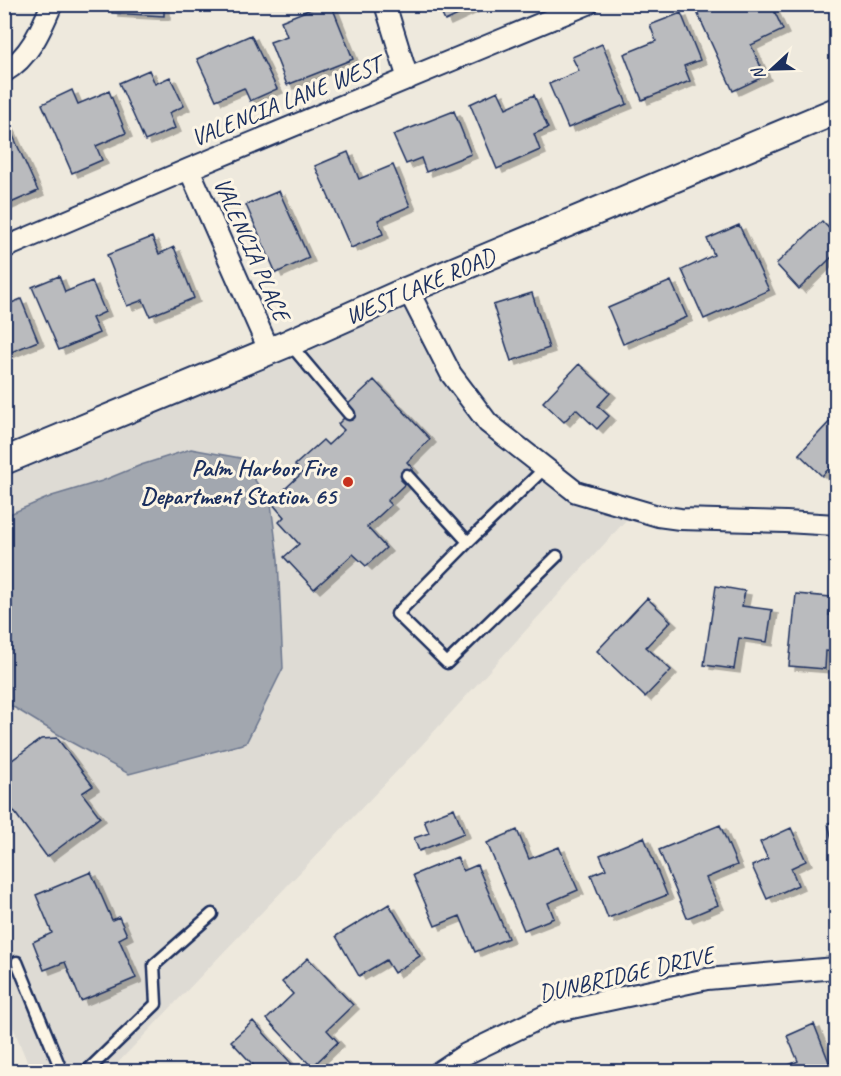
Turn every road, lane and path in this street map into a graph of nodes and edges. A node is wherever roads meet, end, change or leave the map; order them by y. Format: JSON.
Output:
{"nodes":[{"id":1,"x":51,"y":4,"type":"edge"},
{"id":2,"x":385,"y":4,"type":"edge"},
{"id":3,"x":588,"y":4,"type":"edge"},
{"id":4,"x":4,"y":72,"type":"edge"},
{"id":5,"x":408,"y":80,"type":"junction"},
{"id":6,"x":837,"y":111,"type":"edge"},
{"id":7,"x":189,"y":169,"type":"junction"},
{"id":8,"x":4,"y":248,"type":"edge"},
{"id":9,"x":408,"y":290,"type":"junction"},
{"id":10,"x":279,"y":346,"type":"junction"},
{"id":11,"x":349,"y":414,"type":"dead end"},
{"id":12,"x":4,"y":461,"type":"edge"},
{"id":13,"x":545,"y":468,"type":"junction"},
{"id":14,"x":407,"y":475,"type":"dead end"},
{"id":15,"x":837,"y":525,"type":"edge"},
{"id":16,"x":468,"y":543,"type":"junction"},
{"id":17,"x":557,"y":556,"type":"dead end"},
{"id":18,"x":212,"y":914,"type":"dead end"},
{"id":19,"x":17,"y":962,"type":"dead end"},
{"id":20,"x":837,"y":968,"type":"edge"},
{"id":21,"x":62,"y":1071,"type":"edge"},
{"id":22,"x":86,"y":1071,"type":"edge"},
{"id":23,"x":439,"y":1071,"type":"edge"}],
"edges":[{"from":1,"to":4,"type":"street"},
{"from":2,"to":5,"type":"street"},
{"from":3,"to":5,"type":"street","name":"VALENCIA LANE WEST"},
{"from":5,"to":7,"type":"street","name":"VALENCIA LANE WEST"},
{"from":6,"to":9,"type":"street","name":"WEST LAKE ROAD"},
{"from":7,"to":8,"type":"street","name":"VALENCIA LANE WEST"},
{"from":7,"to":10,"type":"street","name":"VALENCIA PLACE"},
{"from":9,"to":10,"type":"street","name":"WEST LAKE ROAD"},
{"from":9,"to":13,"type":"street"},
{"from":10,"to":11,"type":"lane"},
{"from":10,"to":12,"type":"street","name":"WEST LAKE ROAD"},
{"from":13,"to":15,"type":"street"},
{"from":13,"to":16,"type":"lane"},
{"from":14,"to":16,"type":"lane"},
{"from":16,"to":17,"type":"lane"},
{"from":18,"to":22,"type":"lane"},
{"from":19,"to":21,"type":"lane"},
{"from":20,"to":23,"type":"street","name":"DUNBRIDGE DRIVE"}]}
